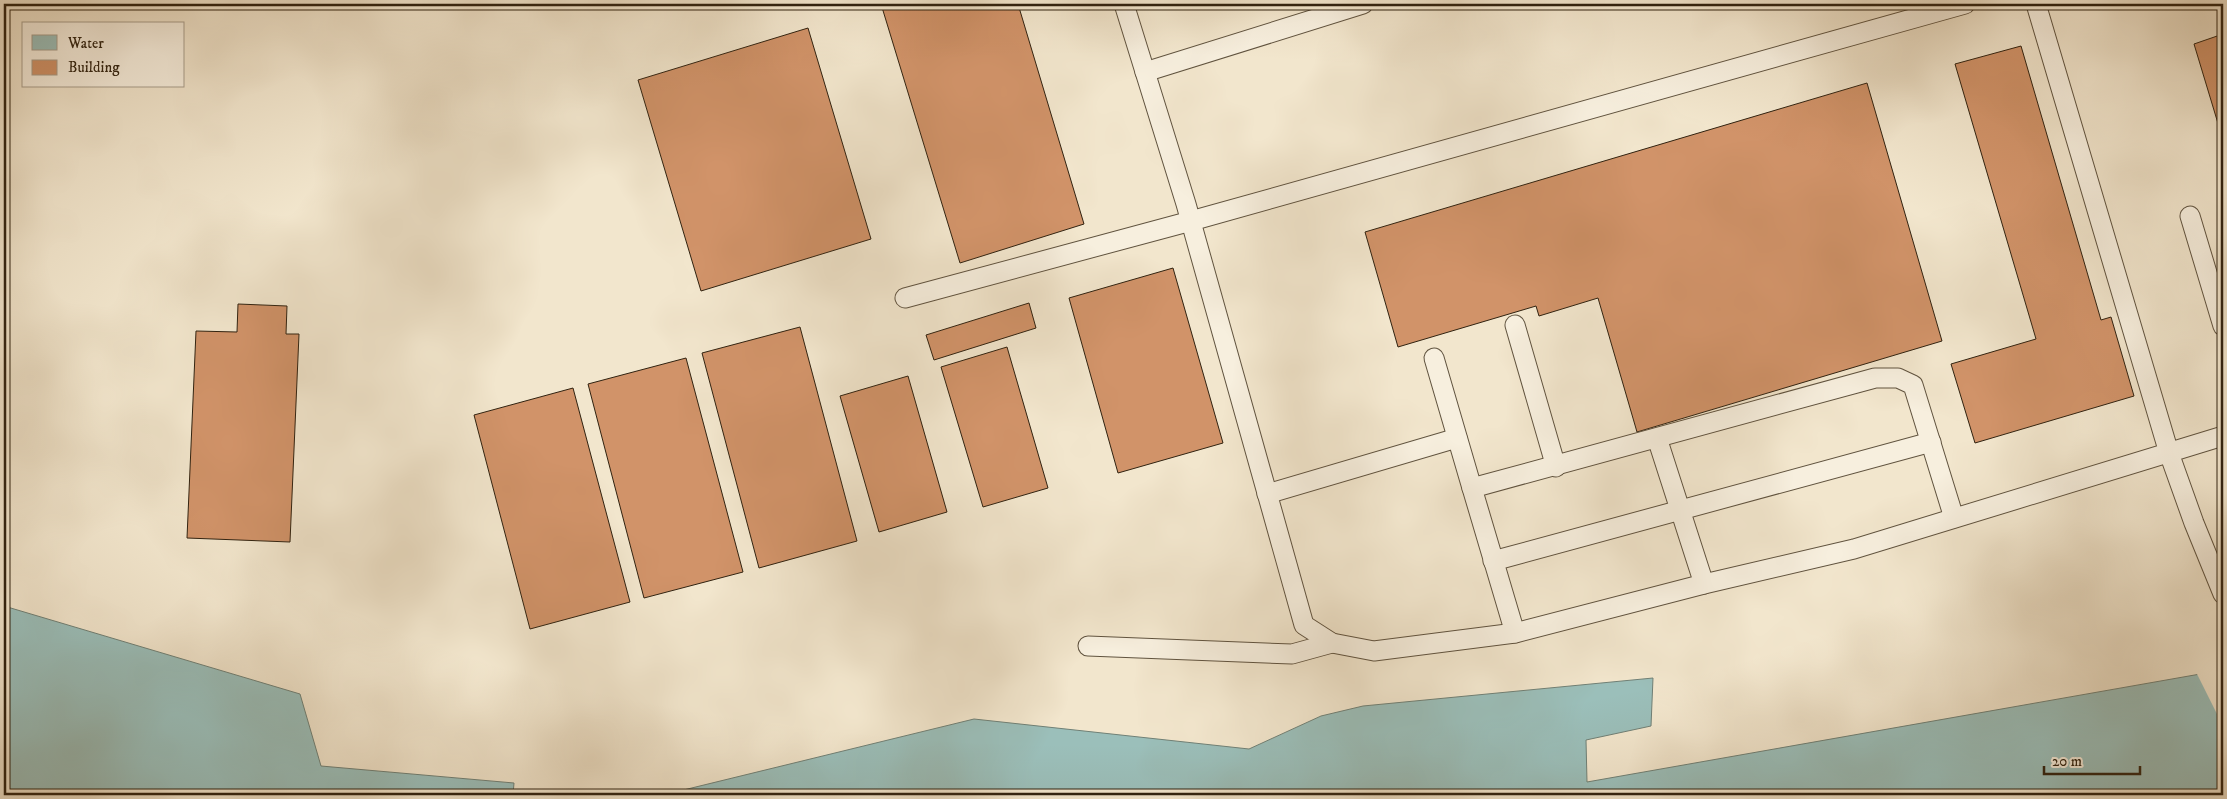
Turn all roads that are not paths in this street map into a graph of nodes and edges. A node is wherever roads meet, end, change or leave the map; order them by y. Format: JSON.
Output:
{"nodes":[{"id":1,"x":1124,"y":4,"type":"edge"},
{"id":2,"x":1363,"y":4,"type":"edge"},
{"id":3,"x":1965,"y":4,"type":"edge"},
{"id":4,"x":2036,"y":4,"type":"edge"},
{"id":5,"x":1145,"y":72,"type":"junction"},
{"id":6,"x":2190,"y":216,"type":"dead end"},
{"id":7,"x":1190,"y":221,"type":"junction"},
{"id":8,"x":905,"y":298,"type":"dead end"},
{"id":9,"x":1515,"y":325,"type":"dead end"},
{"id":10,"x":2223,"y":326,"type":"edge"},
{"id":11,"x":1434,"y":358,"type":"dead end"},
{"id":12,"x":2223,"y":436,"type":"edge"},
{"id":13,"x":1457,"y":438,"type":"junction"},
{"id":14,"x":1657,"y":438,"type":"junction"},
{"id":15,"x":1931,"y":442,"type":"junction"},
{"id":16,"x":2169,"y":453,"type":"junction"},
{"id":17,"x":1556,"y":467,"type":"junction"},
{"id":18,"x":1472,"y":488,"type":"junction"},
{"id":19,"x":1267,"y":494,"type":"junction"},
{"id":20,"x":1680,"y":511,"type":"junction"},
{"id":21,"x":1954,"y":518,"type":"junction"},
{"id":22,"x":1494,"y":562,"type":"junction"},
{"id":23,"x":1704,"y":584,"type":"junction"},
{"id":24,"x":2223,"y":594,"type":"edge"},
{"id":25,"x":1515,"y":633,"type":"junction"},
{"id":26,"x":1332,"y":643,"type":"junction"},
{"id":27,"x":1088,"y":646,"type":"dead end"}],
"edges":[{"from":1,"to":5,"type":"lane"},
{"from":2,"to":5,"type":"lane"},
{"from":3,"to":7,"type":"lane"},
{"from":4,"to":16,"type":"lane"},
{"from":5,"to":7,"type":"lane"},
{"from":6,"to":10,"type":"lane"},
{"from":7,"to":8,"type":"lane"},
{"from":7,"to":19,"type":"lane"},
{"from":9,"to":17,"type":"lane"},
{"from":11,"to":13,"type":"lane"},
{"from":12,"to":16,"type":"lane"},
{"from":13,"to":18,"type":"lane"},
{"from":13,"to":19,"type":"lane"},
{"from":14,"to":15,"type":"lane"},
{"from":14,"to":17,"type":"lane"},
{"from":14,"to":20,"type":"lane"},
{"from":15,"to":20,"type":"lane"},
{"from":15,"to":21,"type":"lane"},
{"from":16,"to":21,"type":"lane"},
{"from":16,"to":24,"type":"lane"},
{"from":17,"to":18,"type":"lane"},
{"from":18,"to":22,"type":"lane"},
{"from":19,"to":26,"type":"lane"},
{"from":20,"to":22,"type":"lane"},
{"from":20,"to":23,"type":"lane"},
{"from":21,"to":23,"type":"lane"},
{"from":22,"to":25,"type":"lane"},
{"from":23,"to":25,"type":"lane"},
{"from":25,"to":26,"type":"lane"},
{"from":26,"to":27,"type":"lane"}]}
